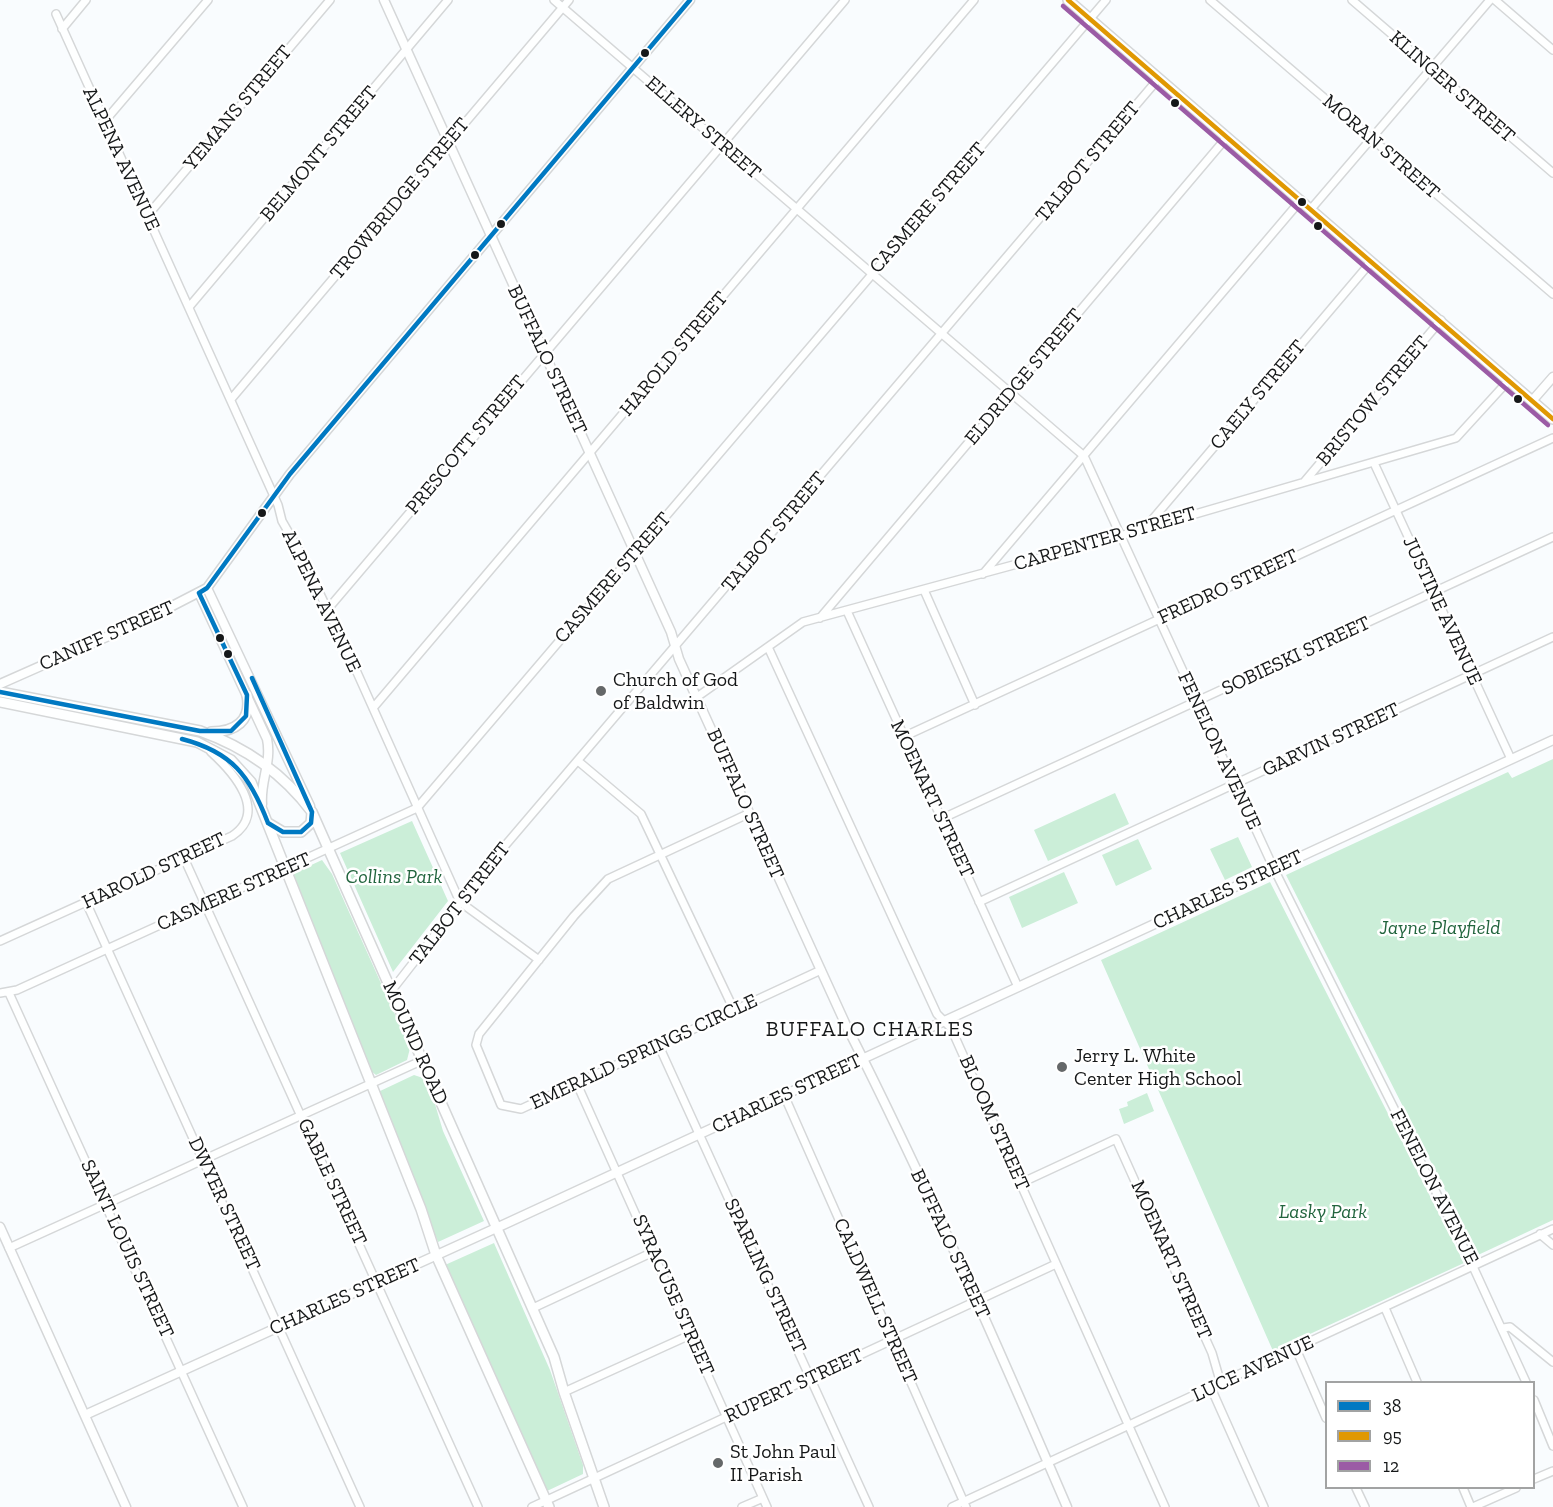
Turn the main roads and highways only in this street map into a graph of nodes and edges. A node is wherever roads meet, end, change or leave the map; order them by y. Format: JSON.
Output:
{"nodes":[{"id":1,"x":1068,"y":0,"type":"edge"},
{"id":2,"x":1553,"y":418,"type":"edge"},
{"id":3,"x":0,"y":692,"type":"edge"},
{"id":4,"x":247,"y":694,"type":"road end"},
{"id":5,"x":0,"y":702,"type":"edge"},
{"id":6,"x":37,"y":704,"type":"junction"},
{"id":7,"x":200,"y":731,"type":"junction"},
{"id":8,"x":312,"y":812,"type":"junction"},
{"id":9,"x":268,"y":823,"type":"junction"},
{"id":10,"x":548,"y":1504,"type":"edge"},
{"id":11,"x":604,"y":1507,"type":"edge"}],
"edges":[{"from":1,"to":2,"type":"main road"},
{"from":3,"to":6,"type":"main road"},
{"from":4,"to":7,"type":"main road"},
{"from":5,"to":6,"type":"main road"},
{"from":6,"to":7,"type":"main road"},
{"from":6,"to":9,"type":"main road"},
{"from":7,"to":8,"type":"main road"},
{"from":8,"to":9,"type":"main road"},
{"from":8,"to":11,"type":"main road","name":"MOUND ROAD"},
{"from":9,"to":10,"type":"main road"}]}
